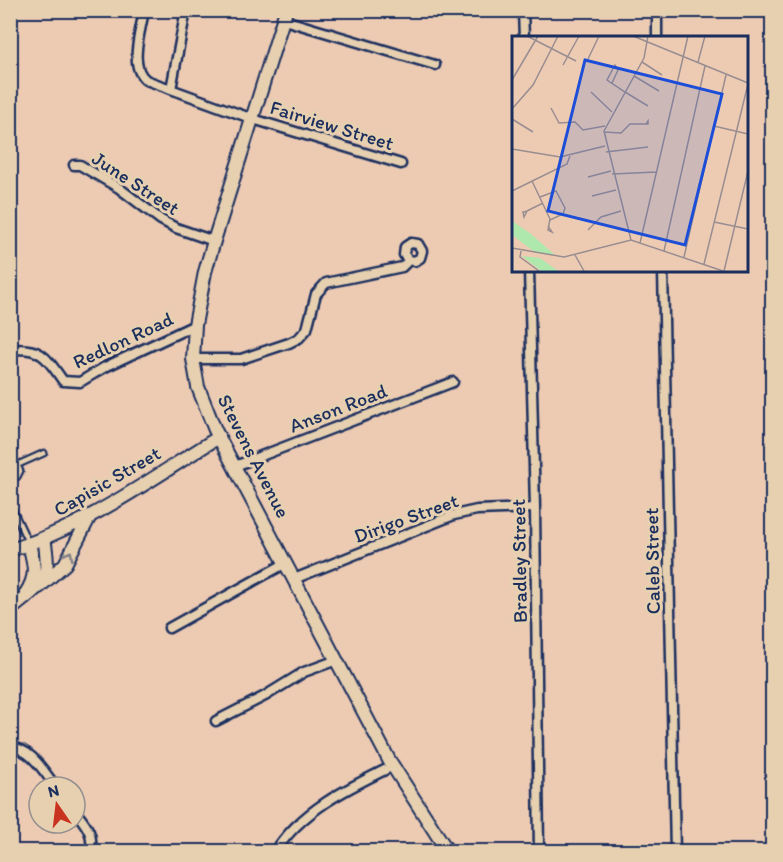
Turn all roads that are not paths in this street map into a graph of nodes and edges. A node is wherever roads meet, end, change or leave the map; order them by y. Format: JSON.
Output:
{"nodes":[{"id":1,"x":144,"y":10,"type":"edge"},
{"id":2,"x":186,"y":10,"type":"edge"},
{"id":3,"x":523,"y":10,"type":"edge"},
{"id":4,"x":657,"y":10,"type":"edge"},
{"id":5,"x":285,"y":15,"type":"edge"},
{"id":6,"x":524,"y":36,"type":"edge"},
{"id":7,"x":657,"y":36,"type":"edge"},
{"id":8,"x":435,"y":65,"type":"dead end"},
{"id":9,"x":171,"y":88,"type":"junction"},
{"id":10,"x":253,"y":119,"type":"junction"},
{"id":11,"x":401,"y":164,"type":"dead end"},
{"id":12,"x":74,"y":165,"type":"dead end"},
{"id":13,"x":214,"y":241,"type":"junction"},
{"id":14,"x":409,"y":260,"type":"dead end"},
{"id":15,"x":529,"y":272,"type":"edge"},
{"id":16,"x":663,"y":272,"type":"edge"},
{"id":17,"x":195,"y":325,"type":"junction"},
{"id":18,"x":10,"y":350,"type":"edge"},
{"id":19,"x":193,"y":359,"type":"junction"},
{"id":20,"x":453,"y":382,"type":"dead end"},
{"id":21,"x":219,"y":437,"type":"junction"},
{"id":22,"x":44,"y":453,"type":"dead end"},
{"id":23,"x":10,"y":464,"type":"edge"},
{"id":24,"x":17,"y":465,"type":"junction"},
{"id":25,"x":235,"y":466,"type":"junction"},
{"id":26,"x":10,"y":477,"type":"edge"},
{"id":27,"x":10,"y":504,"type":"edge"},
{"id":28,"x":535,"y":508,"type":"junction"},
{"id":29,"x":90,"y":516,"type":"junction"},
{"id":30,"x":44,"y":538,"type":"junction"},
{"id":31,"x":29,"y":544,"type":"junction"},
{"id":32,"x":10,"y":550,"type":"edge"},
{"id":33,"x":286,"y":564,"type":"junction"},
{"id":34,"x":294,"y":579,"type":"junction"},
{"id":35,"x":39,"y":587,"type":"junction"},
{"id":36,"x":14,"y":607,"type":"edge"},
{"id":37,"x":169,"y":628,"type":"dead end"},
{"id":38,"x":337,"y":660,"type":"junction"},
{"id":39,"x":216,"y":721,"type":"dead end"},
{"id":40,"x":10,"y":747,"type":"edge"},
{"id":41,"x":393,"y":766,"type":"junction"},
{"id":42,"x":46,"y":775,"type":"edge"},
{"id":43,"x":87,"y":826,"type":"edge"},
{"id":44,"x":90,"y":852,"type":"edge"},
{"id":45,"x":275,"y":852,"type":"edge"},
{"id":46,"x":448,"y":852,"type":"edge"},
{"id":47,"x":538,"y":852,"type":"edge"},
{"id":48,"x":589,"y":852,"type":"edge"},
{"id":49,"x":612,"y":852,"type":"edge"},
{"id":50,"x":675,"y":852,"type":"edge"}],
"edges":[{"from":1,"to":9,"type":"street","name":"Fairview Street"},
{"from":2,"to":9,"type":"street"},
{"from":3,"to":6,"type":"street"},
{"from":4,"to":7,"type":"street"},
{"from":5,"to":8,"type":"street"},
{"from":5,"to":10,"type":"main road","name":"Stevens Avenue"},
{"from":9,"to":10,"type":"street","name":"Fairview Street"},
{"from":10,"to":11,"type":"street","name":"Fairview Street"},
{"from":10,"to":13,"type":"main road","name":"Stevens Avenue"},
{"from":12,"to":13,"type":"street","name":"June Street"},
{"from":13,"to":17,"type":"main road","name":"Stevens Avenue"},
{"from":14,"to":19,"type":"street"},
{"from":15,"to":28,"type":"street","name":"Bradley Street"},
{"from":16,"to":50,"type":"street","name":"Caleb Street"},
{"from":17,"to":18,"type":"street","name":"Redlon Road"},
{"from":17,"to":19,"type":"main road","name":"Stevens Avenue"},
{"from":19,"to":21,"type":"main road","name":"Stevens Avenue"},
{"from":20,"to":25,"type":"street","name":"Anson Road"},
{"from":21,"to":25,"type":"main road","name":"Stevens Avenue"},
{"from":21,"to":29,"type":"main road","name":"Capisic Street"},
{"from":22,"to":24,"type":"lane"},
{"from":23,"to":24,"type":"lane"},
{"from":24,"to":26,"type":"lane"},
{"from":25,"to":33,"type":"main road","name":"Stevens Avenue"},
{"from":27,"to":31,"type":"lane"},
{"from":28,"to":34,"type":"street","name":"Dirigo Street"},
{"from":28,"to":47,"type":"street","name":"Bradley Street"},
{"from":29,"to":30,"type":"main road","name":"Capisic Street"},
{"from":35,"to":29,"type":"main road","one_way":true},
{"from":30,"to":31,"type":"main road","name":"Capisic Street"},
{"from":30,"to":35,"type":"main road"},
{"from":31,"to":32,"type":"main road","name":"Capisic Street"},
{"from":31,"to":36,"type":"main road"},
{"from":33,"to":34,"type":"main road","name":"Stevens Avenue"},
{"from":33,"to":37,"type":"street"},
{"from":34,"to":38,"type":"main road","name":"Stevens Avenue"},
{"from":35,"to":36,"type":"main road"},
{"from":38,"to":39,"type":"street"},
{"from":38,"to":41,"type":"main road","name":"Stevens Avenue"},
{"from":40,"to":42,"type":"street"},
{"from":41,"to":45,"type":"street"},
{"from":41,"to":46,"type":"main road","name":"Stevens Avenue"},
{"from":43,"to":44,"type":"street"},
{"from":48,"to":49,"type":"lane"}]}
